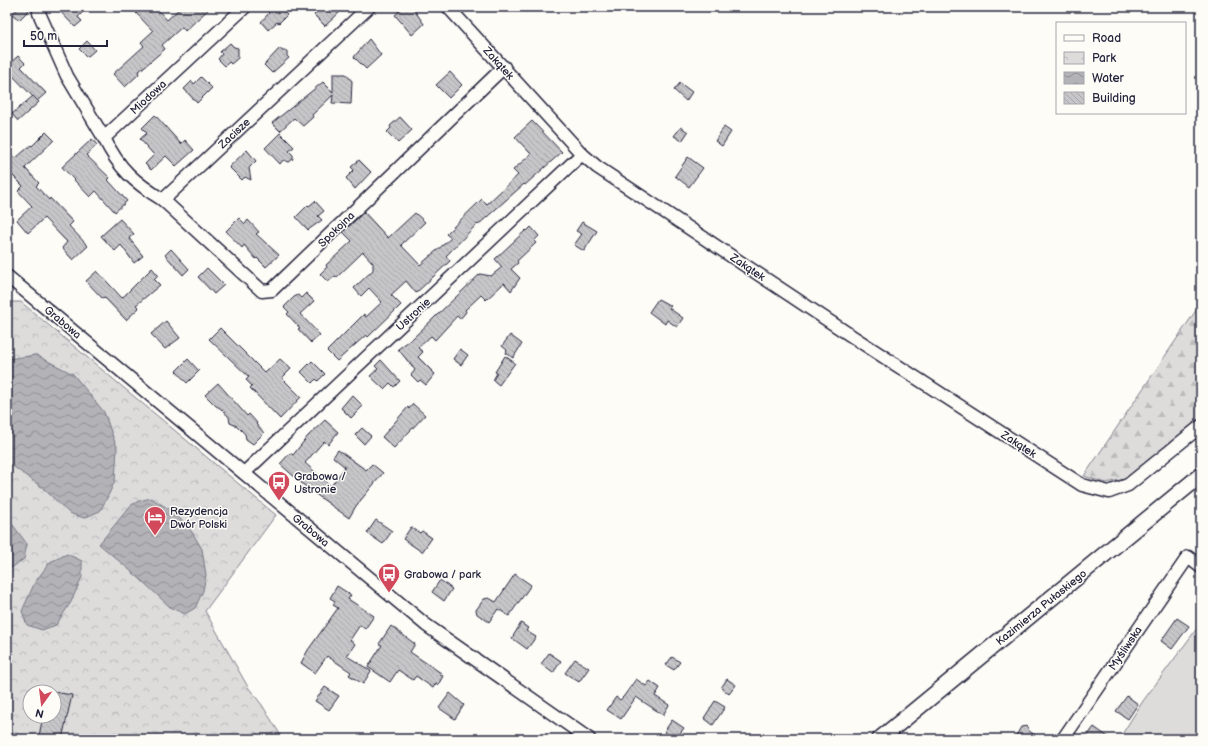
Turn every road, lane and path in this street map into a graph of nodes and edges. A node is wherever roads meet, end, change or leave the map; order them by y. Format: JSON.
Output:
{"nodes":[{"id":1,"x":40,"y":7,"type":"edge"},
{"id":2,"x":245,"y":7,"type":"edge"},
{"id":3,"x":369,"y":7,"type":"edge"},
{"id":4,"x":448,"y":7,"type":"edge"},
{"id":5,"x":504,"y":67,"type":"junction"},
{"id":6,"x":104,"y":138,"type":"junction"},
{"id":7,"x":582,"y":154,"type":"junction"},
{"id":8,"x":164,"y":200,"type":"junction"},
{"id":9,"x":7,"y":276,"type":"edge"},
{"id":10,"x":1201,"y":426,"type":"edge"},
{"id":11,"x":244,"y":473,"type":"junction"},
{"id":12,"x":1201,"y":475,"type":"edge"},
{"id":13,"x":1201,"y":567,"type":"edge"},
{"id":14,"x":589,"y":739,"type":"edge"},
{"id":15,"x":880,"y":739,"type":"edge"},
{"id":16,"x":1063,"y":739,"type":"edge"}],
"edges":[{"from":1,"to":6,"type":"street"},
{"from":2,"to":6,"type":"street","name":"Miodowa"},
{"from":3,"to":8,"type":"street","name":"Zacisze"},
{"from":4,"to":5,"type":"street","name":"Zakątek"},
{"from":5,"to":7,"type":"street","name":"Zakątek"},
{"from":5,"to":8,"type":"street","name":"Spokojna"},
{"from":6,"to":8,"type":"street"},
{"from":7,"to":10,"type":"street","name":"Zakątek"},
{"from":7,"to":11,"type":"street","name":"Ustronie"},
{"from":9,"to":11,"type":"street","name":"Grabowa"},
{"from":11,"to":14,"type":"street","name":"Grabowa"},
{"from":12,"to":15,"type":"main road","name":"Kazimierza Pułaskiego"},
{"from":13,"to":16,"type":"street","name":"Myśliwska"}]}
